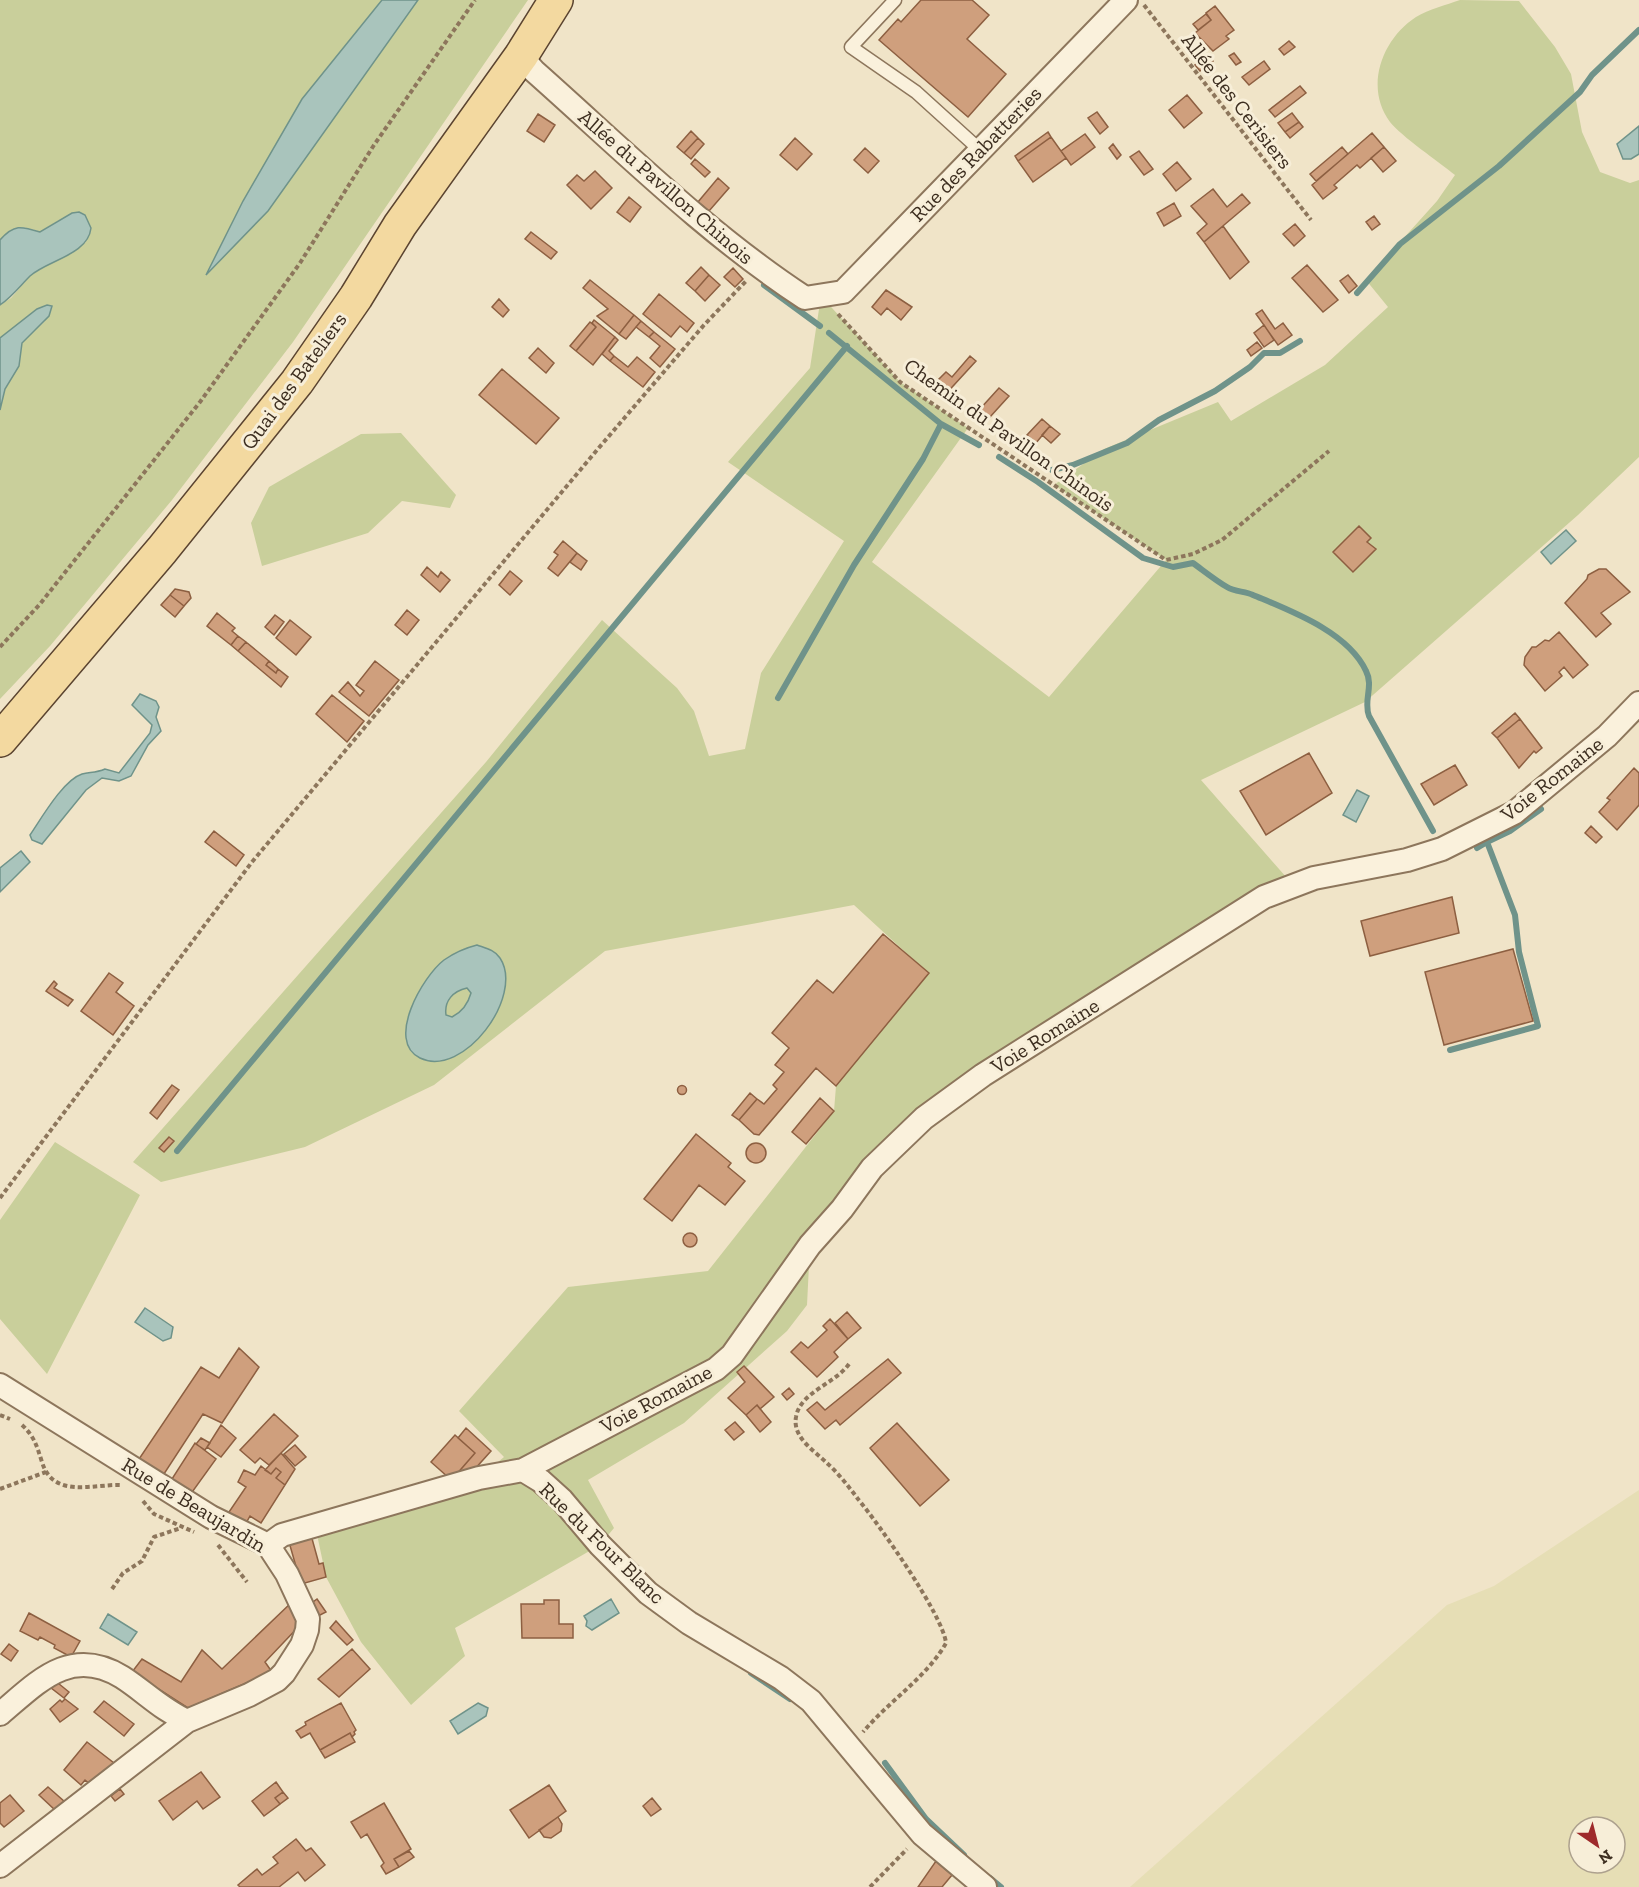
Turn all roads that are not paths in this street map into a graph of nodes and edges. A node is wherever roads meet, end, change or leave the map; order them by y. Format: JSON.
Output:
{"nodes":[{"id":1,"x":556,"y":0,"type":"edge"},
{"id":2,"x":894,"y":0,"type":"edge"},
{"id":3,"x":1126,"y":0,"type":"edge"},
{"id":4,"x":521,"y":56,"type":"junction"},
{"id":5,"x":980,"y":150,"type":"junction"},
{"id":6,"x":821,"y":296,"type":"joint"},
{"id":7,"x":1635,"y":715,"type":"edge"},
{"id":8,"x":0,"y":740,"type":"edge"},
{"id":9,"x":0,"y":1385,"type":"edge"},
{"id":10,"x":523,"y":1470,"type":"junction"},
{"id":11,"x":268,"y":1545,"type":"junction"},
{"id":12,"x":0,"y":1714,"type":"edge"},
{"id":13,"x":187,"y":1721,"type":"junction"},
{"id":14,"x":0,"y":1866,"type":"edge"},
{"id":15,"x":985,"y":1887,"type":"edge"}],
"edges":[{"from":1,"to":4,"type":"main road","name":"Quai des Bateliers"},
{"from":2,"to":5,"type":"lane"},
{"from":3,"to":5,"type":"street","name":"Rue des Rabatteries"},
{"from":4,"to":6,"type":"street","name":"Allée du Pavillon Chinois"},
{"from":4,"to":8,"type":"main road","name":"Quai des Bateliers"},
{"from":5,"to":6,"type":"street","name":"Rue des Rabatteries"},
{"from":7,"to":10,"type":"street","name":"Voie Romaine"},
{"from":9,"to":11,"type":"street","name":"Rue de Beaujardin"},
{"from":10,"to":11,"type":"street","name":"Rue du Four Blanc"},
{"from":10,"to":15,"type":"street","name":"Rue du Four Blanc"},
{"from":11,"to":13,"type":"street","name":"Rue de Beaujardin"},
{"from":12,"to":13,"type":"street"},
{"from":13,"to":14,"type":"street","name":"Rue de Beaujardin"}]}
